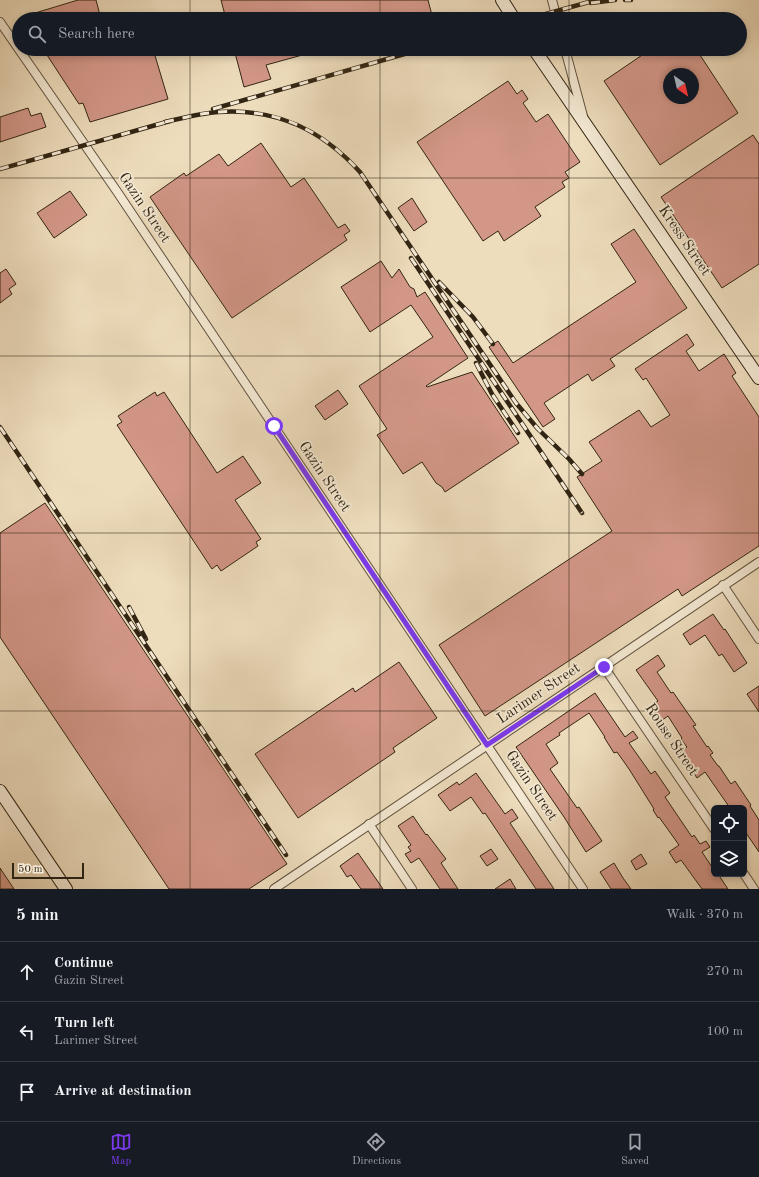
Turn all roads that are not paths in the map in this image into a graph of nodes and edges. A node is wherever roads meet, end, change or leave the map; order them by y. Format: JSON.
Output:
{"nodes":[{"id":1,"x":502,"y":0,"type":"edge"},
{"id":2,"x":552,"y":0,"type":"edge"},
{"id":3,"x":510,"y":12,"type":"edge"},
{"id":4,"x":555,"y":12,"type":"edge"},
{"id":5,"x":0,"y":22,"type":"edge"},
{"id":6,"x":12,"y":40,"type":"edge"},
{"id":7,"x":23,"y":56,"type":"edge"},
{"id":8,"x":539,"y":56,"type":"edge"},
{"id":9,"x":567,"y":56,"type":"edge"},
{"id":10,"x":584,"y":121,"type":"junction"},
{"id":11,"x":759,"y":378,"type":"edge"},
{"id":12,"x":759,"y":562,"type":"edge"},
{"id":13,"x":723,"y":585,"type":"junction"},
{"id":14,"x":759,"y":639,"type":"edge"},
{"id":15,"x":604,"y":667,"type":"junction"},
{"id":16,"x":487,"y":745,"type":"junction"},
{"id":17,"x":0,"y":791,"type":"edge"},
{"id":18,"x":369,"y":824,"type":"junction"},
{"id":19,"x":711,"y":825,"type":"edge"},
{"id":20,"x":746,"y":877,"type":"edge"},
{"id":21,"x":66,"y":889,"type":"edge"},
{"id":22,"x":274,"y":889,"type":"edge"},
{"id":23,"x":412,"y":889,"type":"edge"},
{"id":24,"x":583,"y":889,"type":"edge"},
{"id":25,"x":754,"y":889,"type":"edge"}],
"edges":[{"from":1,"to":3,"type":"street"},
{"from":2,"to":4,"type":"street"},
{"from":5,"to":6,"type":"street","name":"Gazin Street"},
{"from":7,"to":16,"type":"street","name":"Gazin Street"},
{"from":8,"to":10,"type":"street","name":"Kress Street"},
{"from":9,"to":10,"type":"street","name":"Kress Street"},
{"from":10,"to":11,"type":"street","name":"Kress Street"},
{"from":12,"to":13,"type":"street","name":"Larimer Street"},
{"from":13,"to":14,"type":"street"},
{"from":13,"to":15,"type":"street","name":"Larimer Street"},
{"from":15,"to":16,"type":"street","name":"Larimer Street"},
{"from":15,"to":19,"type":"street","name":"Rouse Street"},
{"from":16,"to":18,"type":"street","name":"Larimer Street"},
{"from":16,"to":24,"type":"street","name":"Gazin Street"},
{"from":17,"to":21,"type":"street"},
{"from":18,"to":22,"type":"street","name":"Larimer Street"},
{"from":18,"to":23,"type":"street"},
{"from":20,"to":25,"type":"street"}]}
